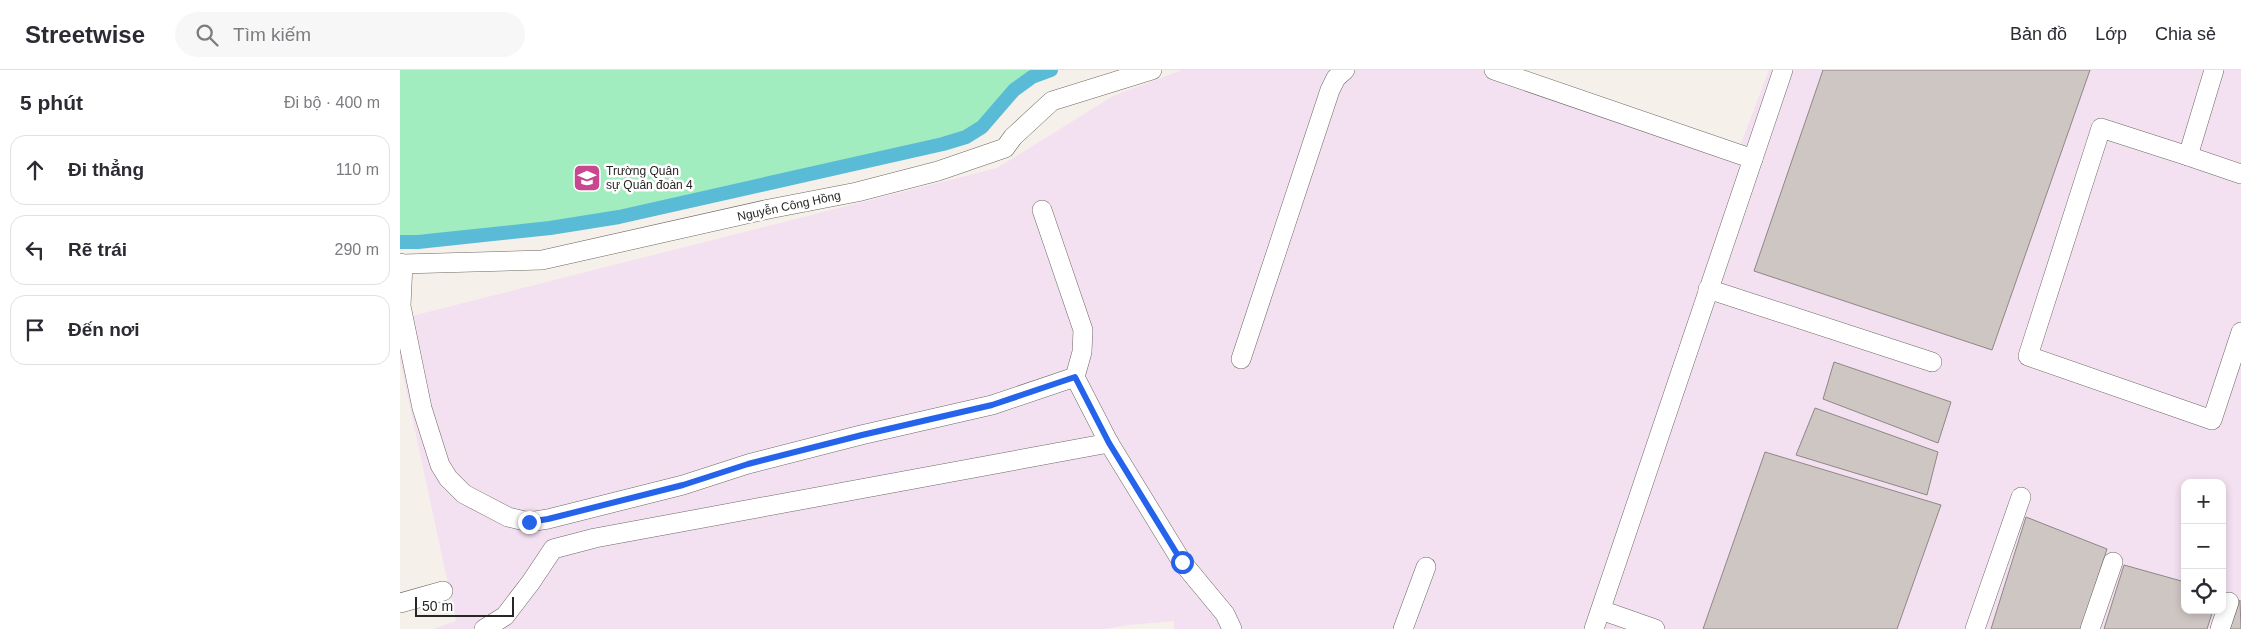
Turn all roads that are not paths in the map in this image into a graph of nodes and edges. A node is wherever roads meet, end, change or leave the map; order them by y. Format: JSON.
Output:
{"nodes":[{"id":1,"x":1152,"y":70,"type":"edge"},
{"id":2,"x":1345,"y":70,"type":"edge"},
{"id":3,"x":1494,"y":70,"type":"edge"},
{"id":4,"x":1783,"y":70,"type":"edge"},
{"id":5,"x":2214,"y":70,"type":"edge"},
{"id":6,"x":2188,"y":156,"type":"junction"},
{"id":7,"x":1753,"y":159,"type":"junction"},
{"id":8,"x":2241,"y":174,"type":"edge"},
{"id":9,"x":1042,"y":210,"type":"dead end"},
{"id":10,"x":401,"y":263,"type":"edge"},
{"id":11,"x":1708,"y":289,"type":"junction"},
{"id":12,"x":401,"y":306,"type":"edge"},
{"id":13,"x":2241,"y":332,"type":"edge"},
{"id":14,"x":1240,"y":359,"type":"dead end"},
{"id":15,"x":1932,"y":362,"type":"dead end"},
{"id":16,"x":1075,"y":377,"type":"junction"},
{"id":17,"x":1109,"y":443,"type":"junction"},
{"id":18,"x":2021,"y":497,"type":"dead end"},
{"id":19,"x":2113,"y":562,"type":"dead end"},
{"id":20,"x":1426,"y":567,"type":"dead end"},
{"id":21,"x":443,"y":591,"type":"dead end"},
{"id":22,"x":2229,"y":602,"type":"dead end"},
{"id":23,"x":400,"y":603,"type":"edge"},
{"id":24,"x":1601,"y":610,"type":"junction"},
{"id":25,"x":484,"y":629,"type":"edge"},
{"id":26,"x":1232,"y":629,"type":"edge"},
{"id":27,"x":1403,"y":629,"type":"edge"},
{"id":28,"x":1594,"y":629,"type":"edge"},
{"id":29,"x":1655,"y":629,"type":"edge"},
{"id":30,"x":1974,"y":629,"type":"edge"},
{"id":31,"x":2090,"y":629,"type":"edge"},
{"id":32,"x":2220,"y":629,"type":"edge"}],
"edges":[{"from":1,"to":10,"type":"street","name":"Nguyễn Công Hồng"},
{"from":2,"to":14,"type":"street"},
{"from":3,"to":7,"type":"street"},
{"from":4,"to":7,"type":"street"},
{"from":5,"to":6,"type":"street"},
{"from":6,"to":8,"type":"street"},
{"from":6,"to":13,"type":"street"},
{"from":7,"to":11,"type":"street"},
{"from":9,"to":16,"type":"street"},
{"from":10,"to":12,"type":"street"},
{"from":11,"to":15,"type":"street"},
{"from":11,"to":24,"type":"street"},
{"from":12,"to":16,"type":"street"},
{"from":16,"to":17,"type":"street"},
{"from":17,"to":25,"type":"street"},
{"from":17,"to":26,"type":"street"},
{"from":18,"to":30,"type":"street"},
{"from":19,"to":31,"type":"street"},
{"from":20,"to":27,"type":"street"},
{"from":21,"to":23,"type":"street"},
{"from":22,"to":32,"type":"street"},
{"from":24,"to":28,"type":"street"},
{"from":24,"to":29,"type":"street"}]}
